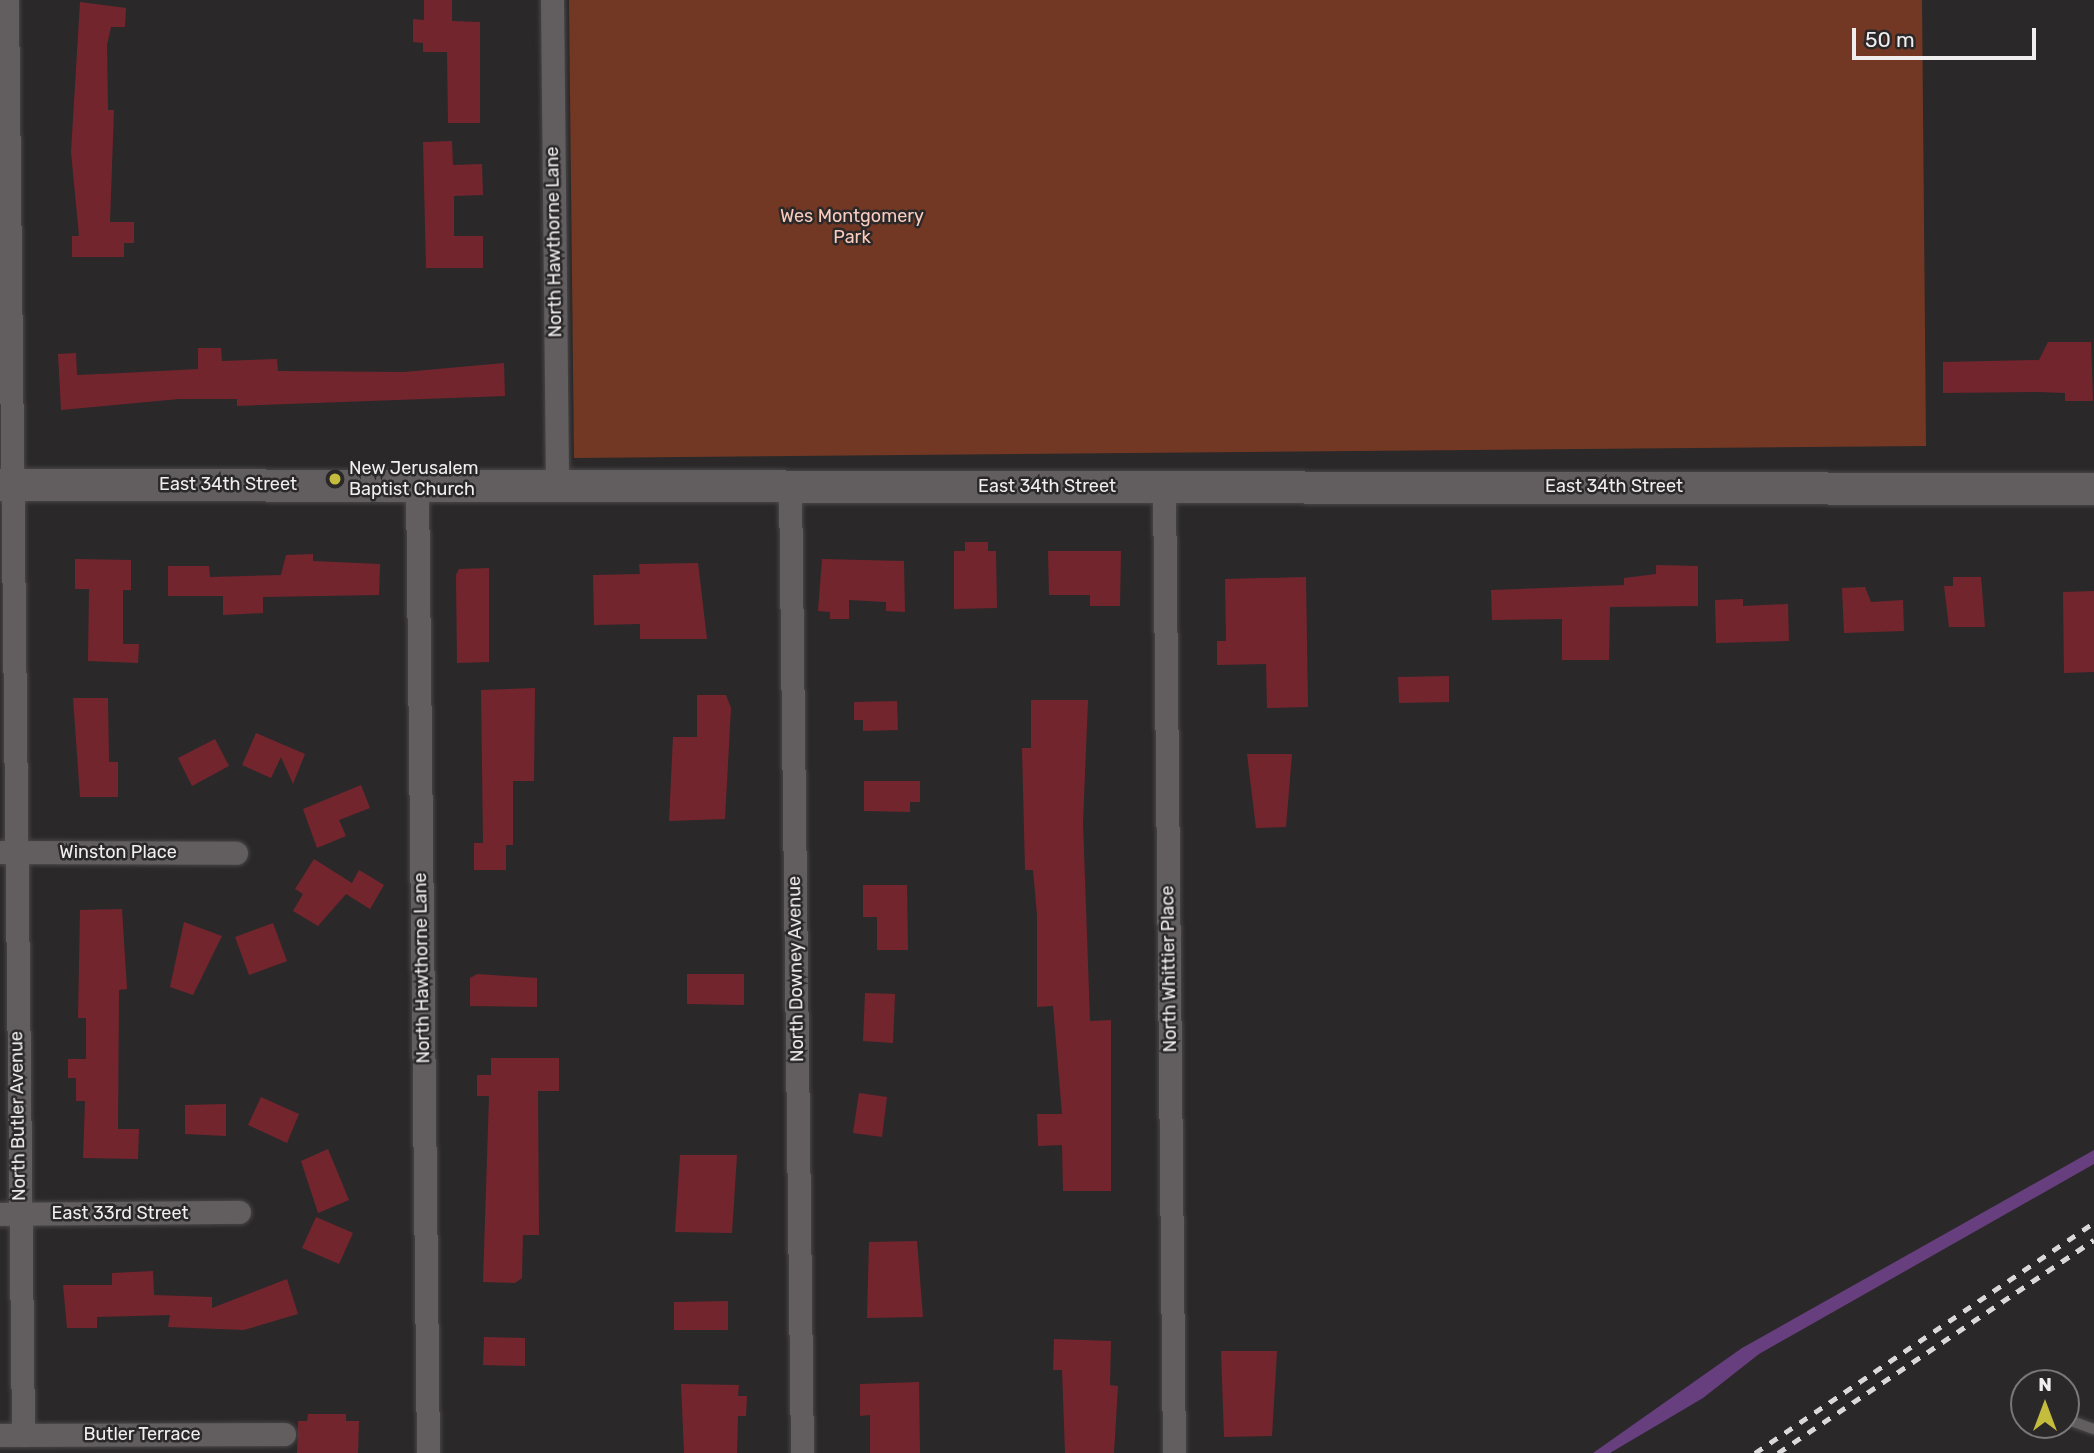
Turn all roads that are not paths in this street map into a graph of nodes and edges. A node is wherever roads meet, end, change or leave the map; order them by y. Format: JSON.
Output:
{"nodes":[{"id":1,"x":7,"y":0,"type":"edge"},
{"id":2,"x":552,"y":0,"type":"edge"},
{"id":3,"x":417,"y":484,"type":"junction"},
{"id":4,"x":6,"y":485,"type":"edge"},
{"id":5,"x":557,"y":485,"type":"junction"},
{"id":6,"x":790,"y":486,"type":"junction"},
{"id":7,"x":1164,"y":486,"type":"junction"},
{"id":8,"x":2094,"y":489,"type":"edge"},
{"id":9,"x":7,"y":852,"type":"edge"},
{"id":10,"x":236,"y":853,"type":"dead end"},
{"id":11,"x":239,"y":1212,"type":"dead end"},
{"id":12,"x":10,"y":1214,"type":"edge"},
{"id":13,"x":284,"y":1434,"type":"dead end"},
{"id":14,"x":0,"y":1435,"type":"edge"},
{"id":15,"x":23,"y":1435,"type":"junction"},
{"id":16,"x":428,"y":1453,"type":"edge"},
{"id":17,"x":802,"y":1453,"type":"edge"},
{"id":18,"x":1174,"y":1453,"type":"edge"}],
"edges":[{"from":1,"to":4,"type":"street","name":"North Butler Avenue"},
{"from":2,"to":5,"type":"street","name":"North Hawthorne Lane"},
{"from":3,"to":4,"type":"main road","name":"East 34th Street"},
{"from":3,"to":5,"type":"main road","name":"East 34th Street"},
{"from":3,"to":16,"type":"street","name":"North Hawthorne Lane"},
{"from":4,"to":9,"type":"street","name":"North Butler Avenue"},
{"from":5,"to":6,"type":"main road","name":"East 34th Street"},
{"from":6,"to":7,"type":"main road","name":"East 34th Street"},
{"from":6,"to":17,"type":"street","name":"North Downey Avenue"},
{"from":7,"to":8,"type":"main road","name":"East 34th Street"},
{"from":7,"to":18,"type":"street","name":"North Whittier Place"},
{"from":9,"to":10,"type":"street","name":"Winston Place"},
{"from":9,"to":12,"type":"street","name":"North Butler Avenue"},
{"from":11,"to":12,"type":"street","name":"East 33rd Street"},
{"from":12,"to":15,"type":"street","name":"North Butler Avenue"},
{"from":13,"to":15,"type":"street","name":"Butler Terrace"},
{"from":14,"to":15,"type":"street","name":"Butler Terrace"}]}
